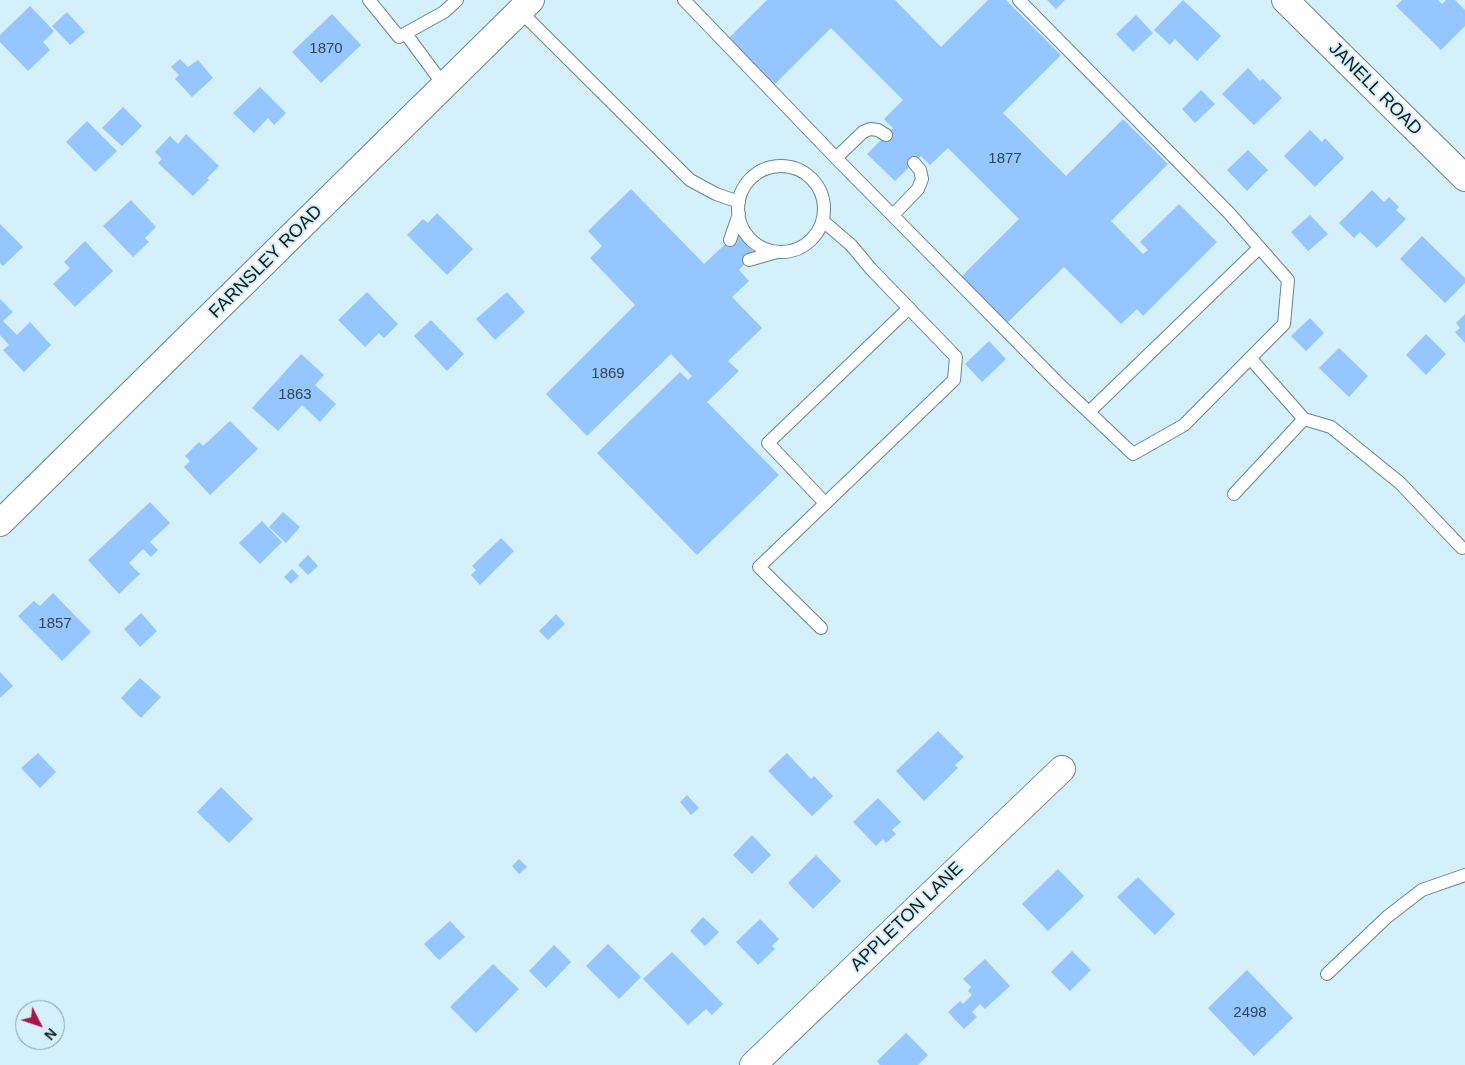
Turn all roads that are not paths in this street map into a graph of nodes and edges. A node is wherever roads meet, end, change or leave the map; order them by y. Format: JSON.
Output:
{"nodes":[{"id":1,"x":369,"y":0,"type":"edge"},
{"id":2,"x":457,"y":0,"type":"edge"},
{"id":3,"x":684,"y":0,"type":"edge"},
{"id":4,"x":1019,"y":0,"type":"edge"},
{"id":5,"x":1285,"y":0,"type":"edge"},
{"id":6,"x":526,"y":6,"type":"edge"},
{"id":7,"x":406,"y":34,"type":"junction"},
{"id":8,"x":447,"y":84,"type":"junction"},
{"id":9,"x":886,"y":135,"type":"dead end"},
{"id":10,"x":836,"y":158,"type":"junction"},
{"id":11,"x":914,"y":163,"type":"dead end"},
{"id":12,"x":1465,"y":178,"type":"edge"},
{"id":13,"x":739,"y":208,"type":"junction"},
{"id":14,"x":893,"y":215,"type":"junction"},
{"id":15,"x":823,"y":222,"type":"junction"},
{"id":16,"x":730,"y":240,"type":"dead end"},
{"id":17,"x":1259,"y":248,"type":"junction"},
{"id":18,"x":778,"y":252,"type":"junction"},
{"id":19,"x":748,"y":260,"type":"dead end"},
{"id":20,"x":909,"y":308,"type":"junction"},
{"id":21,"x":1250,"y":358,"type":"junction"},
{"id":22,"x":1089,"y":412,"type":"junction"},
{"id":23,"x":1304,"y":419,"type":"junction"},
{"id":24,"x":1234,"y":494,"type":"dead end"},
{"id":25,"x":826,"y":503,"type":"junction"},
{"id":26,"x":0,"y":523,"type":"edge"},
{"id":27,"x":1462,"y":548,"type":"dead end"},
{"id":28,"x":821,"y":628,"type":"dead end"},
{"id":29,"x":1062,"y":770,"type":"dead end"},
{"id":30,"x":1465,"y":875,"type":"edge"},
{"id":31,"x":1327,"y":974,"type":"dead end"},
{"id":32,"x":753,"y":1065,"type":"edge"}],
"edges":[{"from":1,"to":7,"type":"lane"},
{"from":2,"to":7,"type":"lane"},
{"from":3,"to":10,"type":"lane"},
{"from":4,"to":17,"type":"lane"},
{"from":5,"to":12,"type":"street","name":"JANELL ROAD"},
{"from":6,"to":8,"type":"street","name":"FARNSLEY ROAD"},
{"from":6,"to":13,"type":"lane"},
{"from":7,"to":8,"type":"lane"},
{"from":8,"to":26,"type":"street","name":"FARNSLEY ROAD"},
{"from":9,"to":10,"type":"lane"},
{"from":10,"to":14,"type":"lane"},
{"from":11,"to":14,"type":"lane"},
{"from":13,"to":15,"type":"lane"},
{"from":13,"to":16,"type":"lane"},
{"from":13,"to":18,"type":"lane"},
{"from":14,"to":22,"type":"lane"},
{"from":15,"to":18,"type":"lane"},
{"from":15,"to":20,"type":"lane"},
{"from":17,"to":21,"type":"lane"},
{"from":17,"to":22,"type":"lane"},
{"from":18,"to":19,"type":"lane"},
{"from":20,"to":25,"type":"lane"},
{"from":20,"to":25,"type":"lane"},
{"from":21,"to":22,"type":"lane"},
{"from":21,"to":23,"type":"lane"},
{"from":23,"to":24,"type":"lane"},
{"from":23,"to":27,"type":"lane"},
{"from":25,"to":28,"type":"lane"},
{"from":29,"to":32,"type":"street","name":"APPLETON LANE"},
{"from":30,"to":31,"type":"lane"}]}
